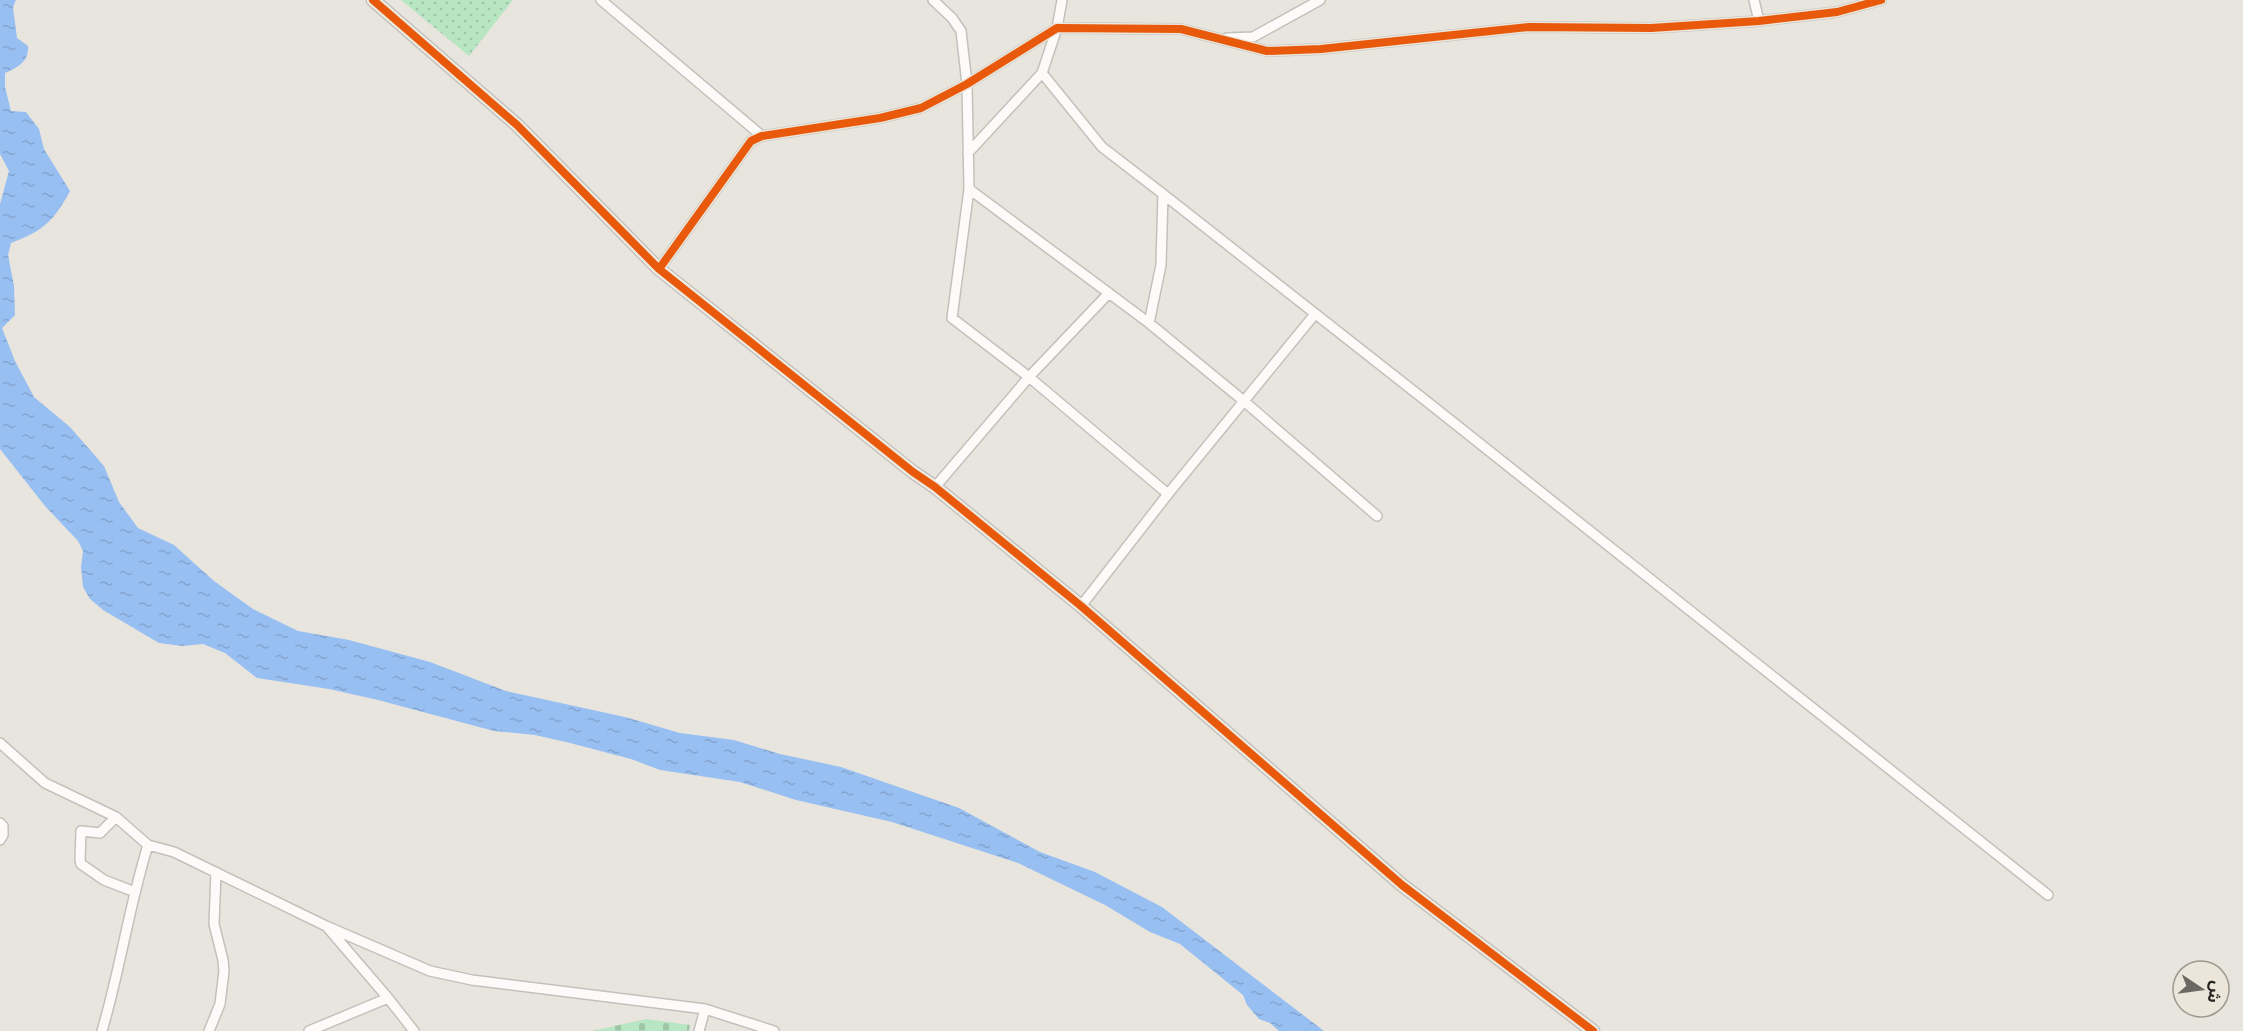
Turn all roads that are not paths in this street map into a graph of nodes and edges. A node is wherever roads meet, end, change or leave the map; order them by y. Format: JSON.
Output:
{"nodes":[{"id":1,"x":374,"y":0,"type":"edge"},
{"id":2,"x":601,"y":0,"type":"edge"},
{"id":3,"x":933,"y":0,"type":"edge"},
{"id":4,"x":1062,"y":0,"type":"edge"},
{"id":5,"x":1320,"y":0,"type":"edge"},
{"id":6,"x":1754,"y":0,"type":"edge"},
{"id":7,"x":1881,"y":0,"type":"edge"},
{"id":8,"x":1759,"y":21,"type":"junction"},
{"id":9,"x":1057,"y":28,"type":"junction"},
{"id":10,"x":1216,"y":38,"type":"junction"},
{"id":11,"x":1042,"y":73,"type":"junction"},
{"id":12,"x":967,"y":84,"type":"junction"},
{"id":13,"x":762,"y":136,"type":"junction"},
{"id":14,"x":968,"y":153,"type":"junction"},
{"id":15,"x":969,"y":189,"type":"junction"},
{"id":16,"x":1163,"y":194,"type":"junction"},
{"id":17,"x":659,"y":269,"type":"junction"},
{"id":18,"x":1109,"y":294,"type":"junction"},
{"id":19,"x":1315,"y":314,"type":"junction"},
{"id":20,"x":1149,"y":323,"type":"junction"},
{"id":21,"x":1029,"y":377,"type":"junction"},
{"id":22,"x":1245,"y":402,"type":"junction"},
{"id":23,"x":935,"y":487,"type":"junction"},
{"id":24,"x":1168,"y":494,"type":"junction"},
{"id":25,"x":1377,"y":516,"type":"dead end"},
{"id":26,"x":1081,"y":606,"type":"junction"},
{"id":27,"x":0,"y":743,"type":"edge"},
{"id":28,"x":116,"y":817,"type":"junction"},
{"id":29,"x":0,"y":823,"type":"edge"},
{"id":30,"x":0,"y":840,"type":"edge"},
{"id":31,"x":148,"y":845,"type":"junction"},
{"id":32,"x":216,"y":872,"type":"junction"},
{"id":33,"x":135,"y":892,"type":"junction"},
{"id":34,"x":2048,"y":895,"type":"dead end"},
{"id":35,"x":326,"y":926,"type":"junction"},
{"id":36,"x":388,"y":998,"type":"junction"},
{"id":37,"x":705,"y":1010,"type":"junction"},
{"id":38,"x":102,"y":1031,"type":"edge"},
{"id":39,"x":209,"y":1031,"type":"edge"},
{"id":40,"x":309,"y":1031,"type":"edge"},
{"id":41,"x":414,"y":1031,"type":"edge"},
{"id":42,"x":699,"y":1031,"type":"edge"},
{"id":43,"x":774,"y":1031,"type":"edge"},
{"id":44,"x":1593,"y":1031,"type":"edge"}],
"edges":[{"from":1,"to":17,"type":"street"},
{"from":2,"to":13,"type":"street"},
{"from":3,"to":12,"type":"street"},
{"from":4,"to":9,"type":"street"},
{"from":5,"to":10,"type":"street"},
{"from":6,"to":8,"type":"street"},
{"from":7,"to":8,"type":"street"},
{"from":8,"to":10,"type":"street"},
{"from":9,"to":10,"type":"street"},
{"from":9,"to":11,"type":"street"},
{"from":9,"to":12,"type":"street"},
{"from":11,"to":14,"type":"street"},
{"from":11,"to":16,"type":"street"},
{"from":12,"to":13,"type":"street"},
{"from":12,"to":14,"type":"street"},
{"from":13,"to":17,"type":"street"},
{"from":14,"to":15,"type":"street"},
{"from":15,"to":18,"type":"street"},
{"from":15,"to":21,"type":"street"},
{"from":16,"to":19,"type":"street"},
{"from":16,"to":20,"type":"street"},
{"from":17,"to":23,"type":"street"},
{"from":18,"to":20,"type":"street"},
{"from":18,"to":21,"type":"street"},
{"from":19,"to":22,"type":"street"},
{"from":19,"to":34,"type":"street"},
{"from":20,"to":22,"type":"street"},
{"from":21,"to":23,"type":"street"},
{"from":21,"to":24,"type":"street"},
{"from":22,"to":24,"type":"street"},
{"from":22,"to":25,"type":"street"},
{"from":23,"to":26,"type":"street"},
{"from":24,"to":26,"type":"street"},
{"from":26,"to":44,"type":"street"},
{"from":27,"to":28,"type":"street"},
{"from":28,"to":31,"type":"street"},
{"from":28,"to":33,"type":"street"},
{"from":29,"to":30,"type":"street"},
{"from":31,"to":32,"type":"street"},
{"from":31,"to":33,"type":"street"},
{"from":32,"to":35,"type":"street"},
{"from":32,"to":39,"type":"street"},
{"from":33,"to":38,"type":"street"},
{"from":35,"to":36,"type":"street"},
{"from":35,"to":37,"type":"street"},
{"from":36,"to":40,"type":"street"},
{"from":36,"to":41,"type":"street"},
{"from":37,"to":42,"type":"street"},
{"from":37,"to":43,"type":"street"}]}
